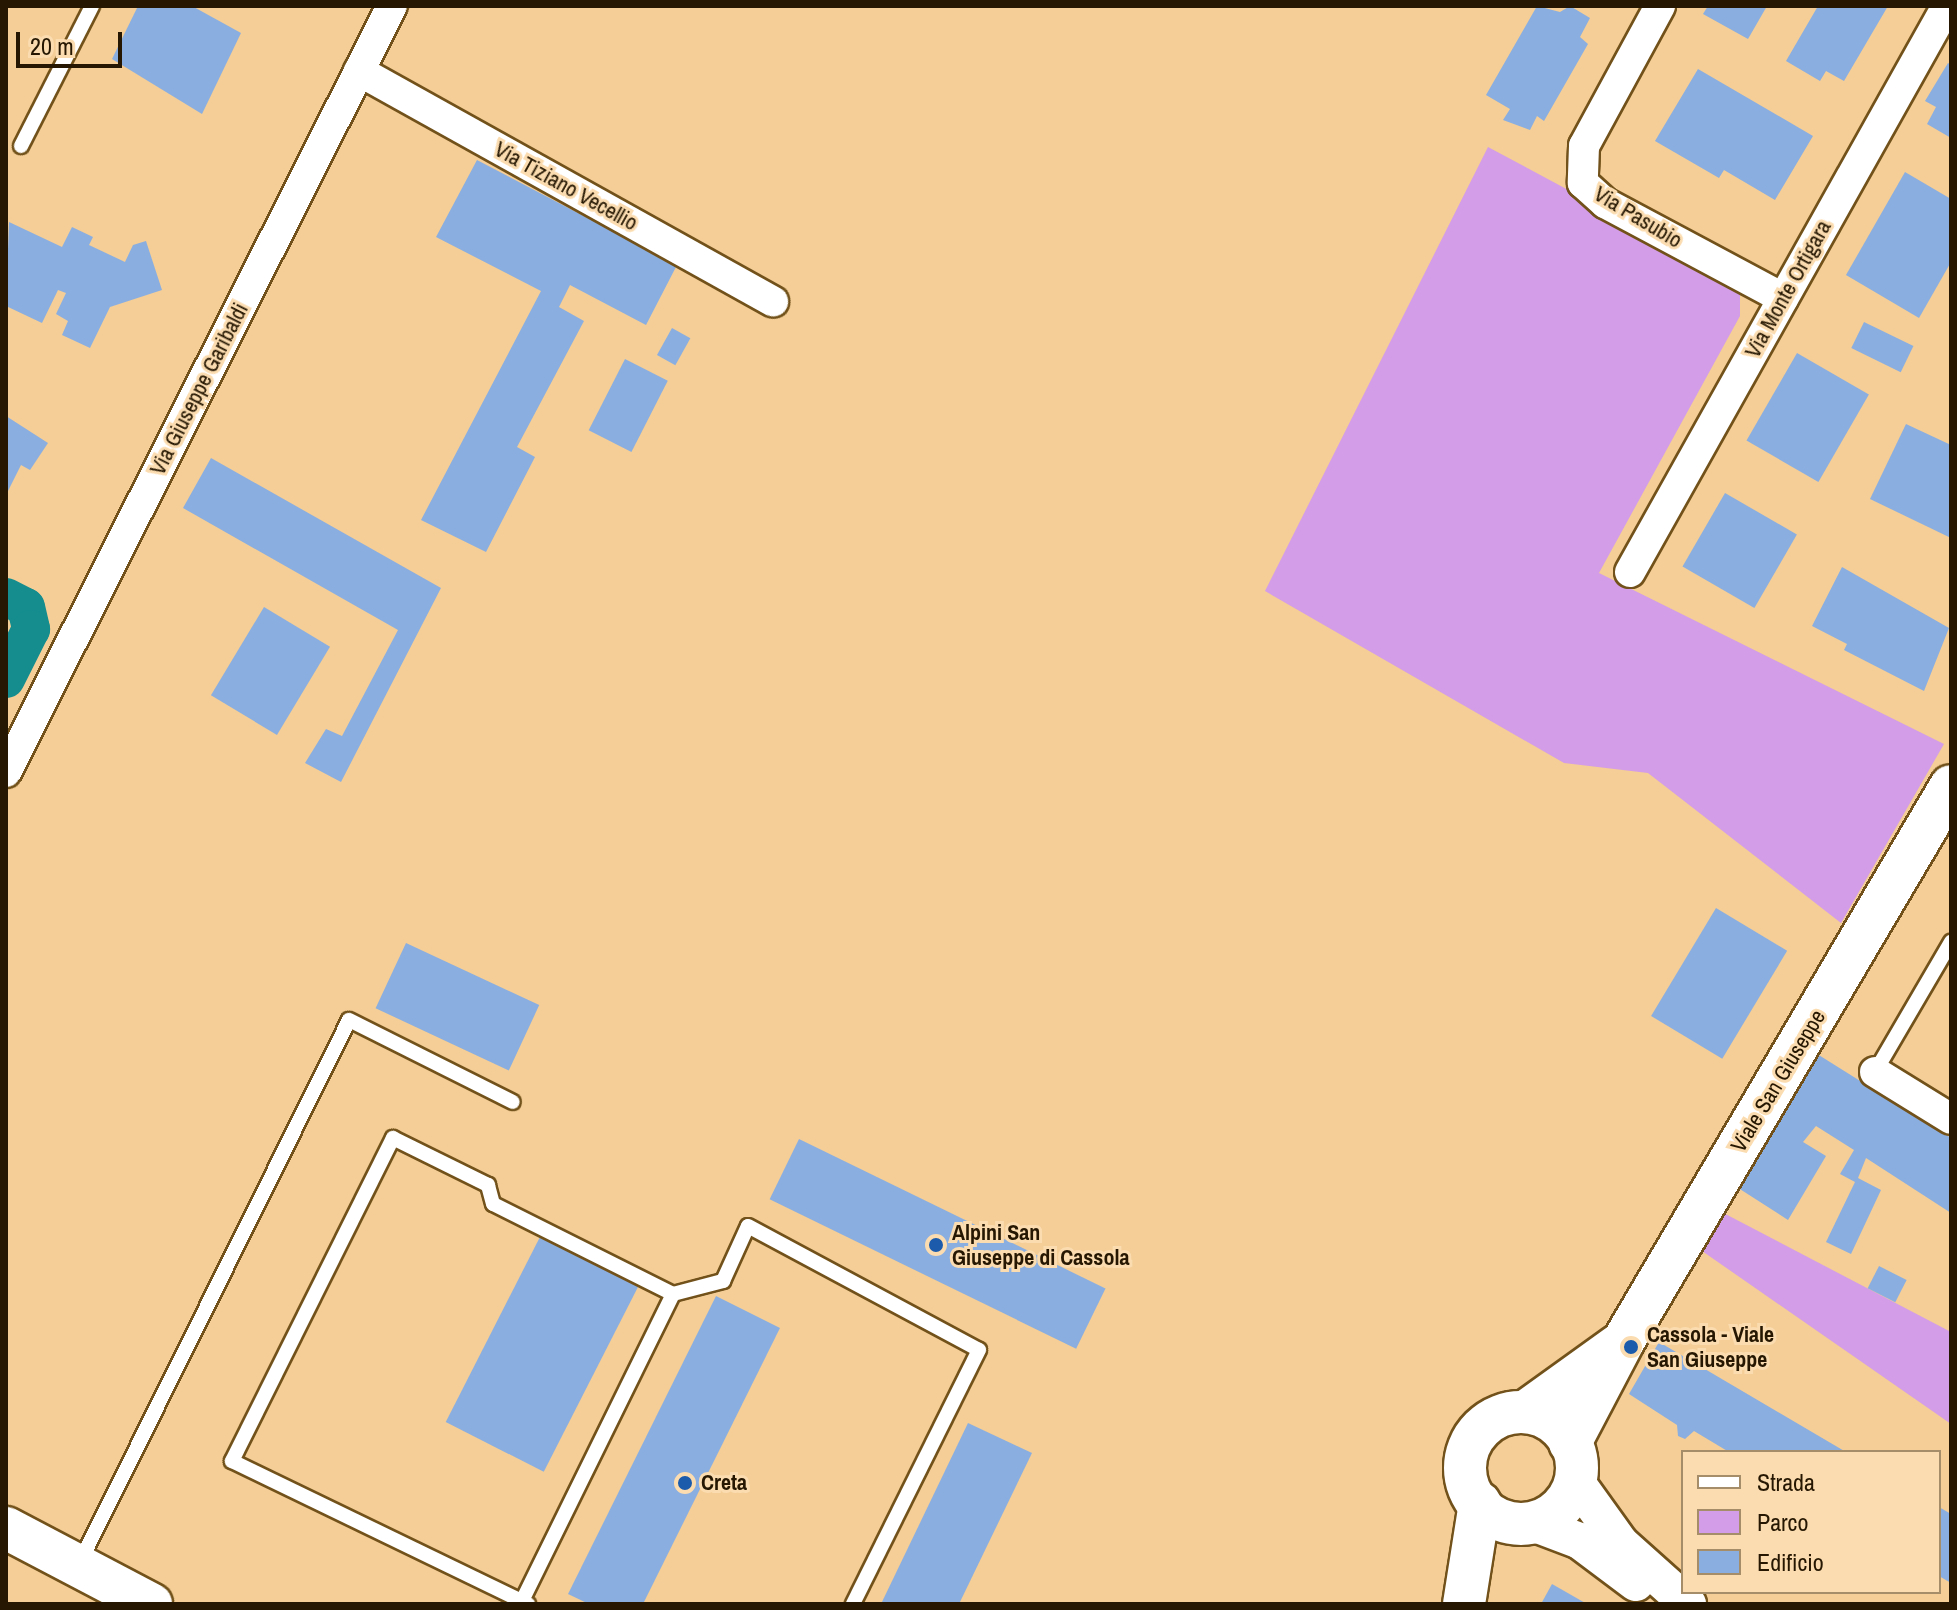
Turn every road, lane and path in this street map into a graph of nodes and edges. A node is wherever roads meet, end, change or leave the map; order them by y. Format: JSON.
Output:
{"nodes":[{"id":1,"x":92,"y":6,"type":"edge"},
{"id":2,"x":392,"y":6,"type":"edge"},
{"id":3,"x":1660,"y":6,"type":"edge"},
{"id":4,"x":1947,"y":6,"type":"edge"},
{"id":5,"x":359,"y":71,"type":"junction"},
{"id":6,"x":21,"y":146,"type":"dead end"},
{"id":7,"x":1783,"y":298,"type":"junction"},
{"id":8,"x":773,"y":301,"type":"dead end"},
{"id":9,"x":1630,"y":572,"type":"dead end"},
{"id":10,"x":6,"y":772,"type":"edge"},
{"id":11,"x":1944,"y":814,"type":"edge"},
{"id":12,"x":1951,"y":942,"type":"edge"},
{"id":13,"x":1875,"y":1072,"type":"joint"},
{"id":14,"x":513,"y":1102,"type":"dead end"},
{"id":15,"x":1951,"y":1119,"type":"edge"},
{"id":16,"x":673,"y":1294,"type":"junction"},
{"id":17,"x":1624,"y":1340,"type":"junction"},
{"id":18,"x":1528,"y":1410,"type":"junction"},
{"id":19,"x":1573,"y":1461,"type":"junction"},
{"id":20,"x":1480,"y":1503,"type":"junction"},
{"id":21,"x":1528,"y":1525,"type":"junction"},
{"id":22,"x":6,"y":1528,"type":"edge"},
{"id":23,"x":78,"y":1566,"type":"junction"},
{"id":24,"x":525,"y":1603,"type":"edge"},
{"id":25,"x":151,"y":1604,"type":"edge"},
{"id":26,"x":853,"y":1604,"type":"edge"},
{"id":27,"x":1464,"y":1604,"type":"edge"},
{"id":28,"x":1668,"y":1604,"type":"edge"},
{"id":29,"x":1688,"y":1604,"type":"edge"}],
"edges":[{"from":1,"to":6,"type":"lane"},
{"from":2,"to":5,"type":"street","name":"Via Giuseppe Garibaldi"},
{"from":3,"to":7,"type":"street","name":"Via Pasubio"},
{"from":4,"to":7,"type":"street","name":"Via Monte Ortigara"},
{"from":5,"to":8,"type":"street","name":"Via Tiziano Vecellio"},
{"from":5,"to":10,"type":"street","name":"Via Giuseppe Garibaldi"},
{"from":7,"to":9,"type":"street","name":"Via Monte Ortigara"},
{"from":11,"to":17,"type":"main road","name":"Viale San Giuseppe"},
{"from":12,"to":13,"type":"lane"},
{"from":13,"to":15,"type":"street"},
{"from":14,"to":23,"type":"lane"},
{"from":16,"to":24,"type":"lane"},
{"from":16,"to":24,"type":"lane"},
{"from":16,"to":26,"type":"lane"},
{"from":17,"to":18,"type":"main road","name":"Viale San Giuseppe"},
{"from":17,"to":19,"type":"main road","name":"Viale San Giuseppe"},
{"from":18,"to":19,"type":"main road"},
{"from":18,"to":20,"type":"main road","name":"Viale San Giuseppe"},
{"from":19,"to":21,"type":"main road","name":"Viale San Giuseppe"},
{"from":19,"to":29,"type":"street"},
{"from":20,"to":21,"type":"main road"},
{"from":20,"to":27,"type":"main road","name":"Viale San Giuseppe"},
{"from":21,"to":27,"type":"main road","name":"Viale San Giuseppe"},
{"from":21,"to":28,"type":"street"},
{"from":22,"to":23,"type":"main road"},
{"from":23,"to":25,"type":"main road"}]}
